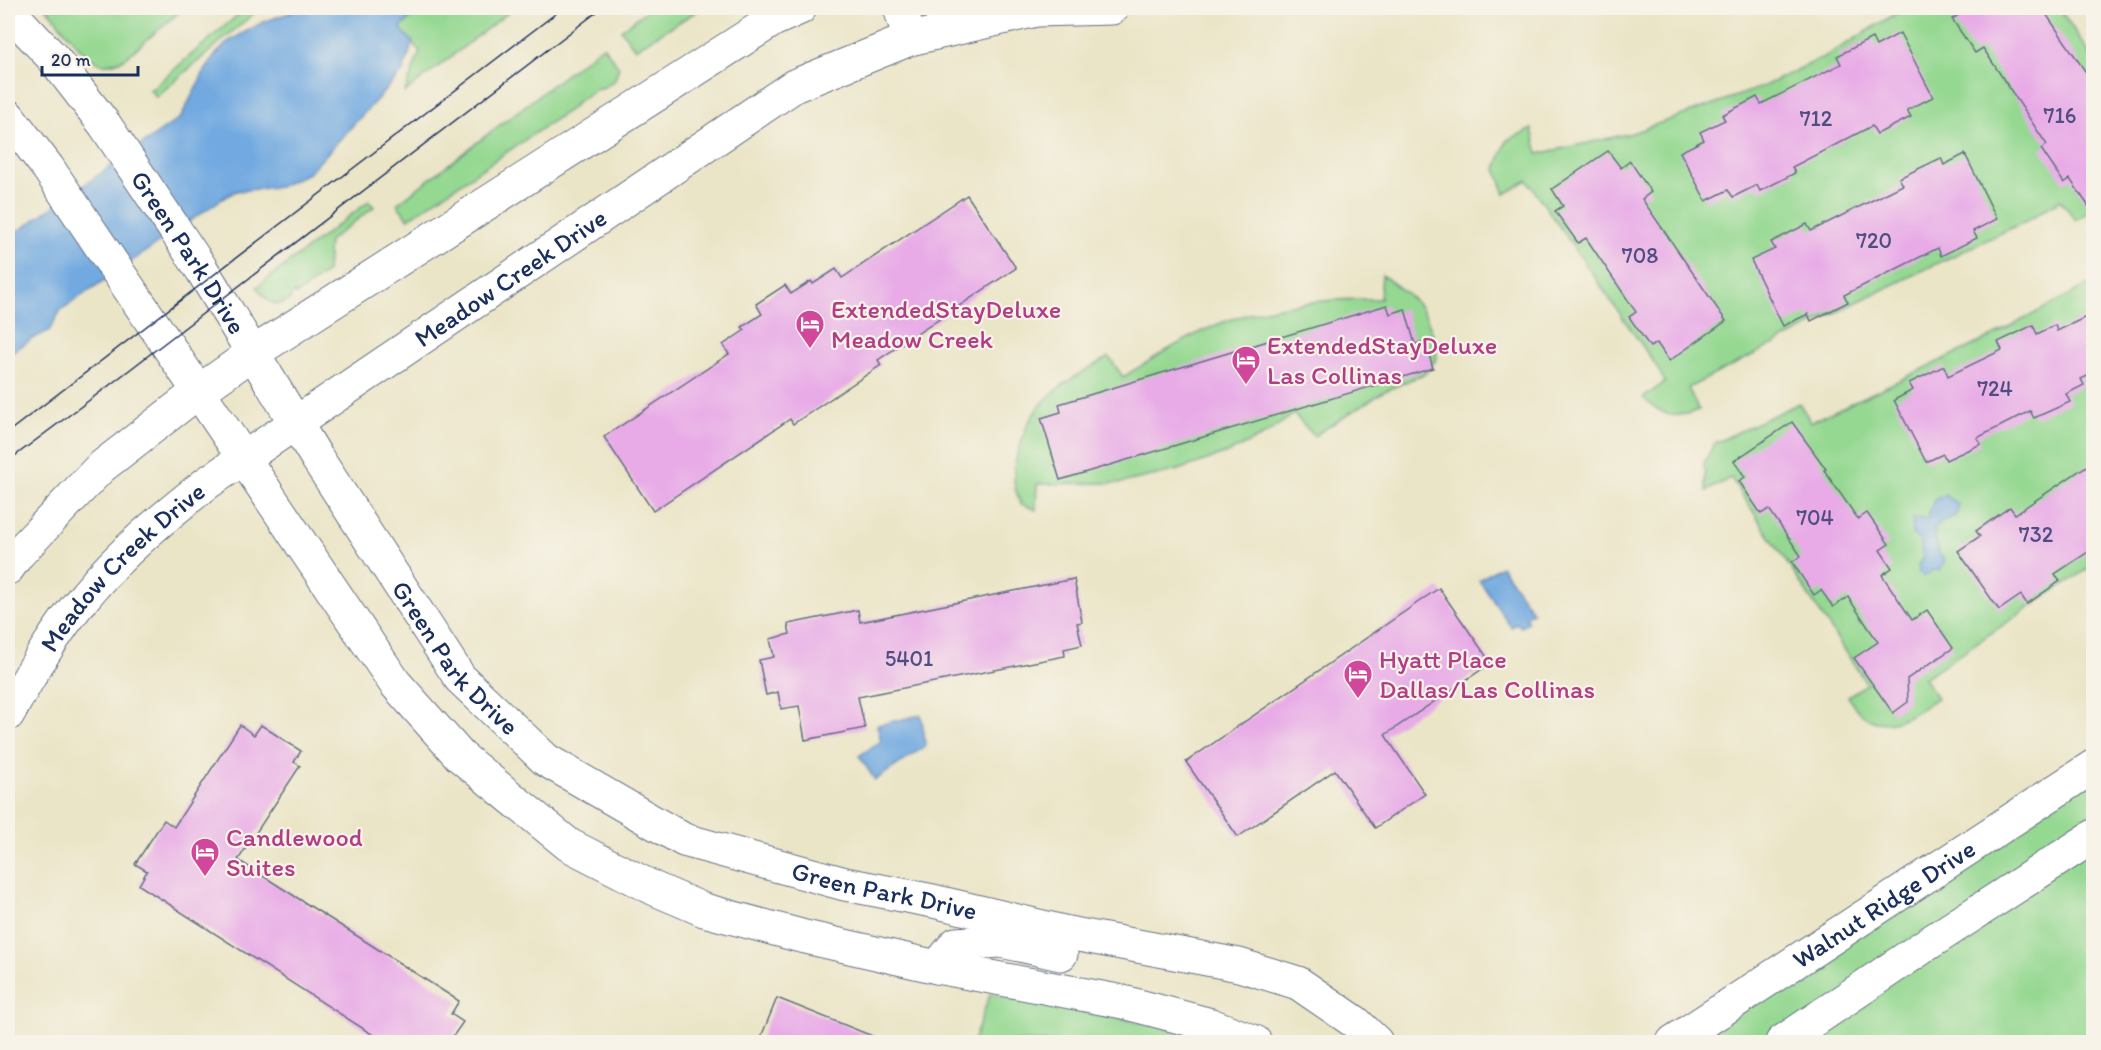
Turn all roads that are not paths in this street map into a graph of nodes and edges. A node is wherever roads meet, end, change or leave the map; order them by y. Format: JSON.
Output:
{"nodes":[{"id":1,"x":800,"y":8,"type":"edge"},
{"id":2,"x":900,"y":8,"type":"edge"},
{"id":3,"x":1112,"y":8,"type":"edge"},
{"id":4,"x":8,"y":10,"type":"edge"},
{"id":5,"x":910,"y":39,"type":"junction"},
{"id":6,"x":8,"y":116,"type":"edge"},
{"id":7,"x":253,"y":353,"type":"junction"},
{"id":8,"x":198,"y":392,"type":"junction"},
{"id":9,"x":296,"y":424,"type":"junction"},
{"id":10,"x":244,"y":459,"type":"junction"},
{"id":11,"x":8,"y":568,"type":"edge"},
{"id":12,"x":8,"y":714,"type":"edge"},
{"id":13,"x":2094,"y":766,"type":"edge"},
{"id":14,"x":2094,"y":836,"type":"edge"},
{"id":15,"x":1164,"y":951,"type":"junction"},
{"id":16,"x":936,"y":967,"type":"junction"},
{"id":17,"x":1256,"y":1042,"type":"edge"},
{"id":18,"x":1376,"y":1042,"type":"edge"},
{"id":19,"x":1673,"y":1042,"type":"edge"},
{"id":20,"x":1782,"y":1042,"type":"edge"}],
"edges":[{"from":1,"to":7,"type":"street"},
{"from":2,"to":5,"type":"street"},
{"from":3,"to":5,"type":"street","name":"Meadow Creek Drive"},
{"from":4,"to":7,"type":"street","name":"Green Park Drive"},
{"from":5,"to":9,"type":"street","name":"Meadow Creek Drive"},
{"from":6,"to":8,"type":"street"},
{"from":7,"to":8,"type":"street"},
{"from":7,"to":9,"type":"street","name":"Green Park Drive"},
{"from":8,"to":10,"type":"street"},
{"from":8,"to":11,"type":"street"},
{"from":9,"to":10,"type":"street","name":"Meadow Creek Drive"},
{"from":9,"to":15,"type":"street","name":"Green Park Drive"},
{"from":10,"to":12,"type":"street","name":"Meadow Creek Drive"},
{"from":10,"to":16,"type":"street"},
{"from":13,"to":19,"type":"street","name":"Walnut Ridge Drive"},
{"from":14,"to":20,"type":"street"},
{"from":15,"to":16,"type":"street","name":"Green Park Drive"},
{"from":15,"to":18,"type":"street","name":"Green Park Drive"},
{"from":16,"to":17,"type":"street"}]}
